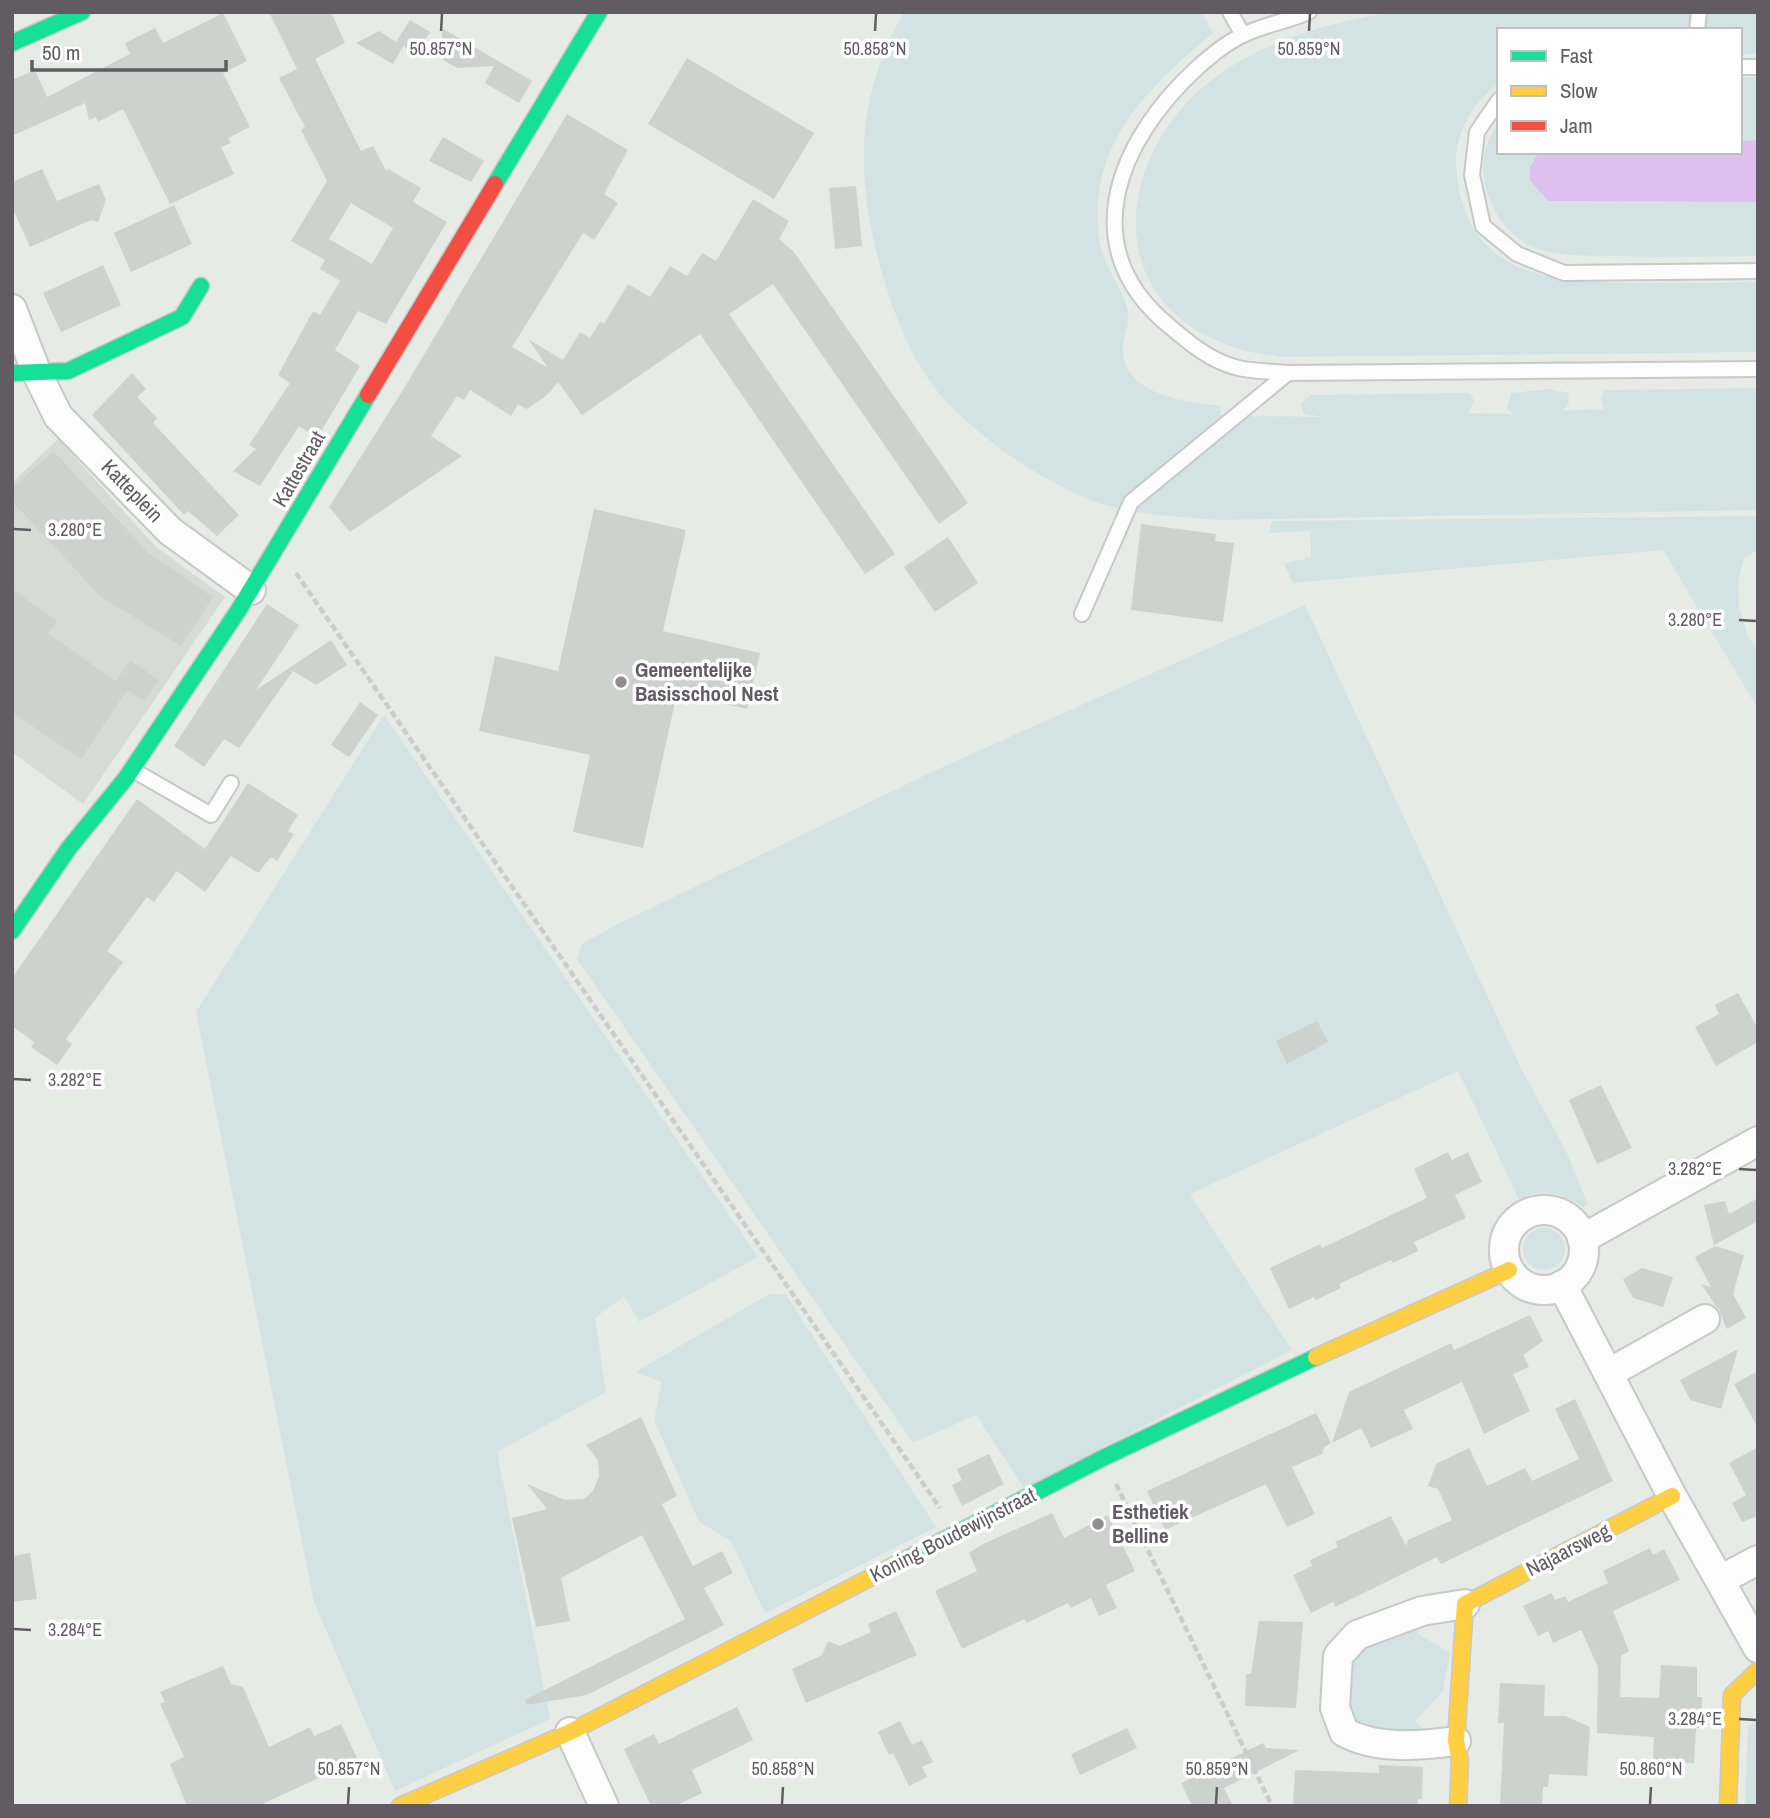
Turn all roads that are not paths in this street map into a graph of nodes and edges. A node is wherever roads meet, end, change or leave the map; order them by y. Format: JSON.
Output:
{"nodes":[{"id":1,"x":82,"y":12,"type":"edge"},
{"id":2,"x":599,"y":12,"type":"edge"},
{"id":3,"x":1230,"y":12,"type":"edge"},
{"id":4,"x":1309,"y":12,"type":"edge"},
{"id":5,"x":1243,"y":35,"type":"junction"},
{"id":6,"x":12,"y":42,"type":"edge"},
{"id":7,"x":1497,"y":103,"type":"edge"},
{"id":8,"x":1758,"y":271,"type":"edge"},
{"id":9,"x":201,"y":286,"type":"dead end"},
{"id":10,"x":12,"y":309,"type":"edge"},
{"id":11,"x":1758,"y":369,"type":"edge"},
{"id":12,"x":24,"y":372,"type":"edge"},
{"id":13,"x":1288,"y":373,"type":"junction"},
{"id":14,"x":251,"y":590,"type":"junction"},
{"id":15,"x":1082,"y":614,"type":"dead end"},
{"id":16,"x":132,"y":769,"type":"junction"},
{"id":17,"x":232,"y":783,"type":"dead end"},
{"id":18,"x":12,"y":931,"type":"edge"},
{"id":19,"x":1758,"y":1141,"type":"edge"},
{"id":20,"x":1582,"y":1239,"type":"junction"},
{"id":21,"x":1509,"y":1270,"type":"junction"},
{"id":22,"x":1562,"y":1285,"type":"junction"},
{"id":23,"x":1705,"y":1319,"type":"dead end"},
{"id":24,"x":1609,"y":1373,"type":"junction"},
{"id":25,"x":1672,"y":1496,"type":"junction"},
{"id":26,"x":1758,"y":1560,"type":"edge"},
{"id":27,"x":1720,"y":1580,"type":"junction"},
{"id":28,"x":1465,"y":1604,"type":"junction"},
{"id":29,"x":1758,"y":1648,"type":"edge"},
{"id":30,"x":1758,"y":1670,"type":"edge"},
{"id":31,"x":570,"y":1732,"type":"junction"},
{"id":32,"x":1456,"y":1741,"type":"junction"},
{"id":33,"x":400,"y":1806,"type":"edge"},
{"id":34,"x":604,"y":1806,"type":"edge"},
{"id":35,"x":1458,"y":1806,"type":"edge"},
{"id":36,"x":1728,"y":1806,"type":"edge"}],
"edges":[{"from":1,"to":6,"type":"street"},
{"from":2,"to":14,"type":"street","name":"Kattestraat"},
{"from":3,"to":5,"type":"lane"},
{"from":4,"to":5,"type":"lane"},
{"from":5,"to":13,"type":"lane"},
{"from":7,"to":8,"type":"lane"},
{"from":9,"to":12,"type":"street"},
{"from":10,"to":12,"type":"street","name":"Katteplein"},
{"from":11,"to":13,"type":"lane"},
{"from":12,"to":14,"type":"street","name":"Katteplein"},
{"from":13,"to":15,"type":"lane"},
{"from":14,"to":16,"type":"street","name":"Kattestraat"},
{"from":16,"to":17,"type":"lane"},
{"from":16,"to":18,"type":"street","name":"Kattestraat"},
{"from":19,"to":20,"type":"street"},
{"from":20,"to":21,"type":"street"},
{"from":20,"to":22,"type":"street"},
{"from":21,"to":22,"type":"street"},
{"from":21,"to":31,"type":"street","name":"Koning Boudewijnstraat"},
{"from":22,"to":24,"type":"street"},
{"from":23,"to":24,"type":"street"},
{"from":24,"to":25,"type":"street"},
{"from":25,"to":27,"type":"street"},
{"from":25,"to":28,"type":"street","name":"Najaarsweg"},
{"from":26,"to":27,"type":"street"},
{"from":27,"to":29,"type":"street"},
{"from":28,"to":32,"type":"street"},
{"from":28,"to":32,"type":"street","name":"Najaarsweg"},
{"from":30,"to":36,"type":"street"},
{"from":31,"to":33,"type":"street","name":"Koning Boudewijnstraat"},
{"from":31,"to":34,"type":"street"},
{"from":32,"to":35,"type":"street"}]}
